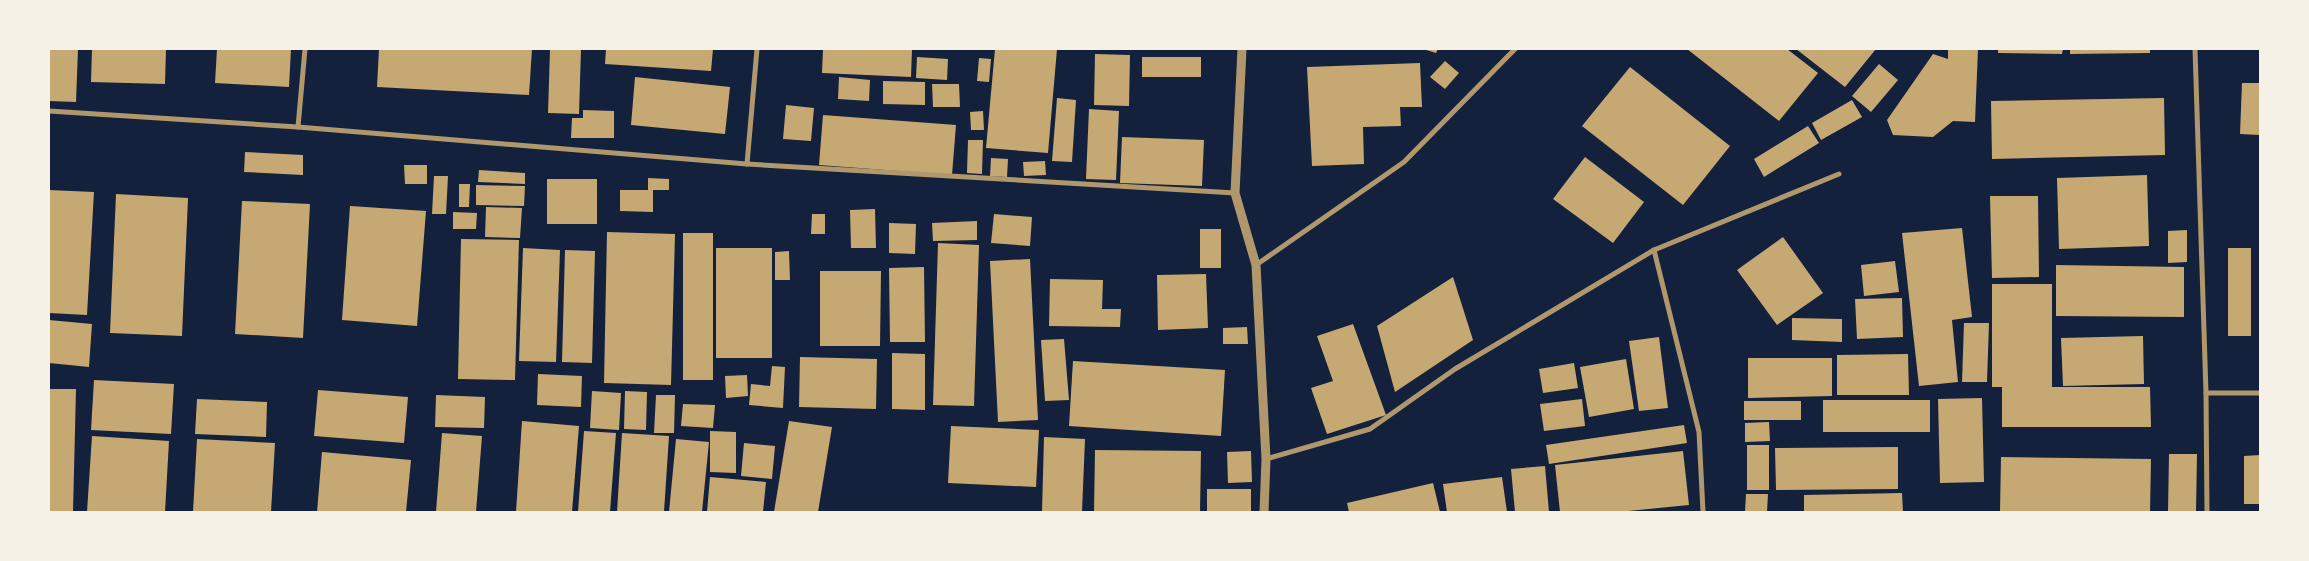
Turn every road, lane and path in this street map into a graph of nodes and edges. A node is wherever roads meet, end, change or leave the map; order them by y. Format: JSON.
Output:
{"nodes":[{"id":1,"x":305,"y":49,"type":"edge"},
{"id":2,"x":757,"y":49,"type":"edge"},
{"id":3,"x":1242,"y":49,"type":"edge"},
{"id":4,"x":1515,"y":49,"type":"edge"},
{"id":5,"x":2195,"y":49,"type":"edge"},
{"id":6,"x":49,"y":111,"type":"edge"},
{"id":7,"x":298,"y":127,"type":"junction"},
{"id":8,"x":747,"y":164,"type":"junction"},
{"id":9,"x":1839,"y":174,"type":"dead end"},
{"id":10,"x":1235,"y":193,"type":"junction"},
{"id":11,"x":1654,"y":250,"type":"junction"},
{"id":12,"x":1256,"y":266,"type":"junction"},
{"id":13,"x":2206,"y":393,"type":"junction"},
{"id":14,"x":2260,"y":393,"type":"edge"},
{"id":15,"x":1266,"y":460,"type":"junction"},
{"id":16,"x":1264,"y":512,"type":"edge"},
{"id":17,"x":1703,"y":512,"type":"edge"},
{"id":18,"x":2208,"y":512,"type":"edge"}],
"edges":[{"from":1,"to":7,"type":"street"},
{"from":2,"to":8,"type":"street"},
{"from":3,"to":10,"type":"street"},
{"from":4,"to":12,"type":"street"},
{"from":5,"to":13,"type":"street"},
{"from":6,"to":7,"type":"street"},
{"from":7,"to":8,"type":"street"},
{"from":8,"to":10,"type":"street"},
{"from":9,"to":11,"type":"street"},
{"from":10,"to":12,"type":"street"},
{"from":11,"to":15,"type":"street"},
{"from":11,"to":17,"type":"street"},
{"from":12,"to":15,"type":"street"},
{"from":13,"to":14,"type":"street"},
{"from":13,"to":18,"type":"street"},
{"from":15,"to":16,"type":"street"}]}
